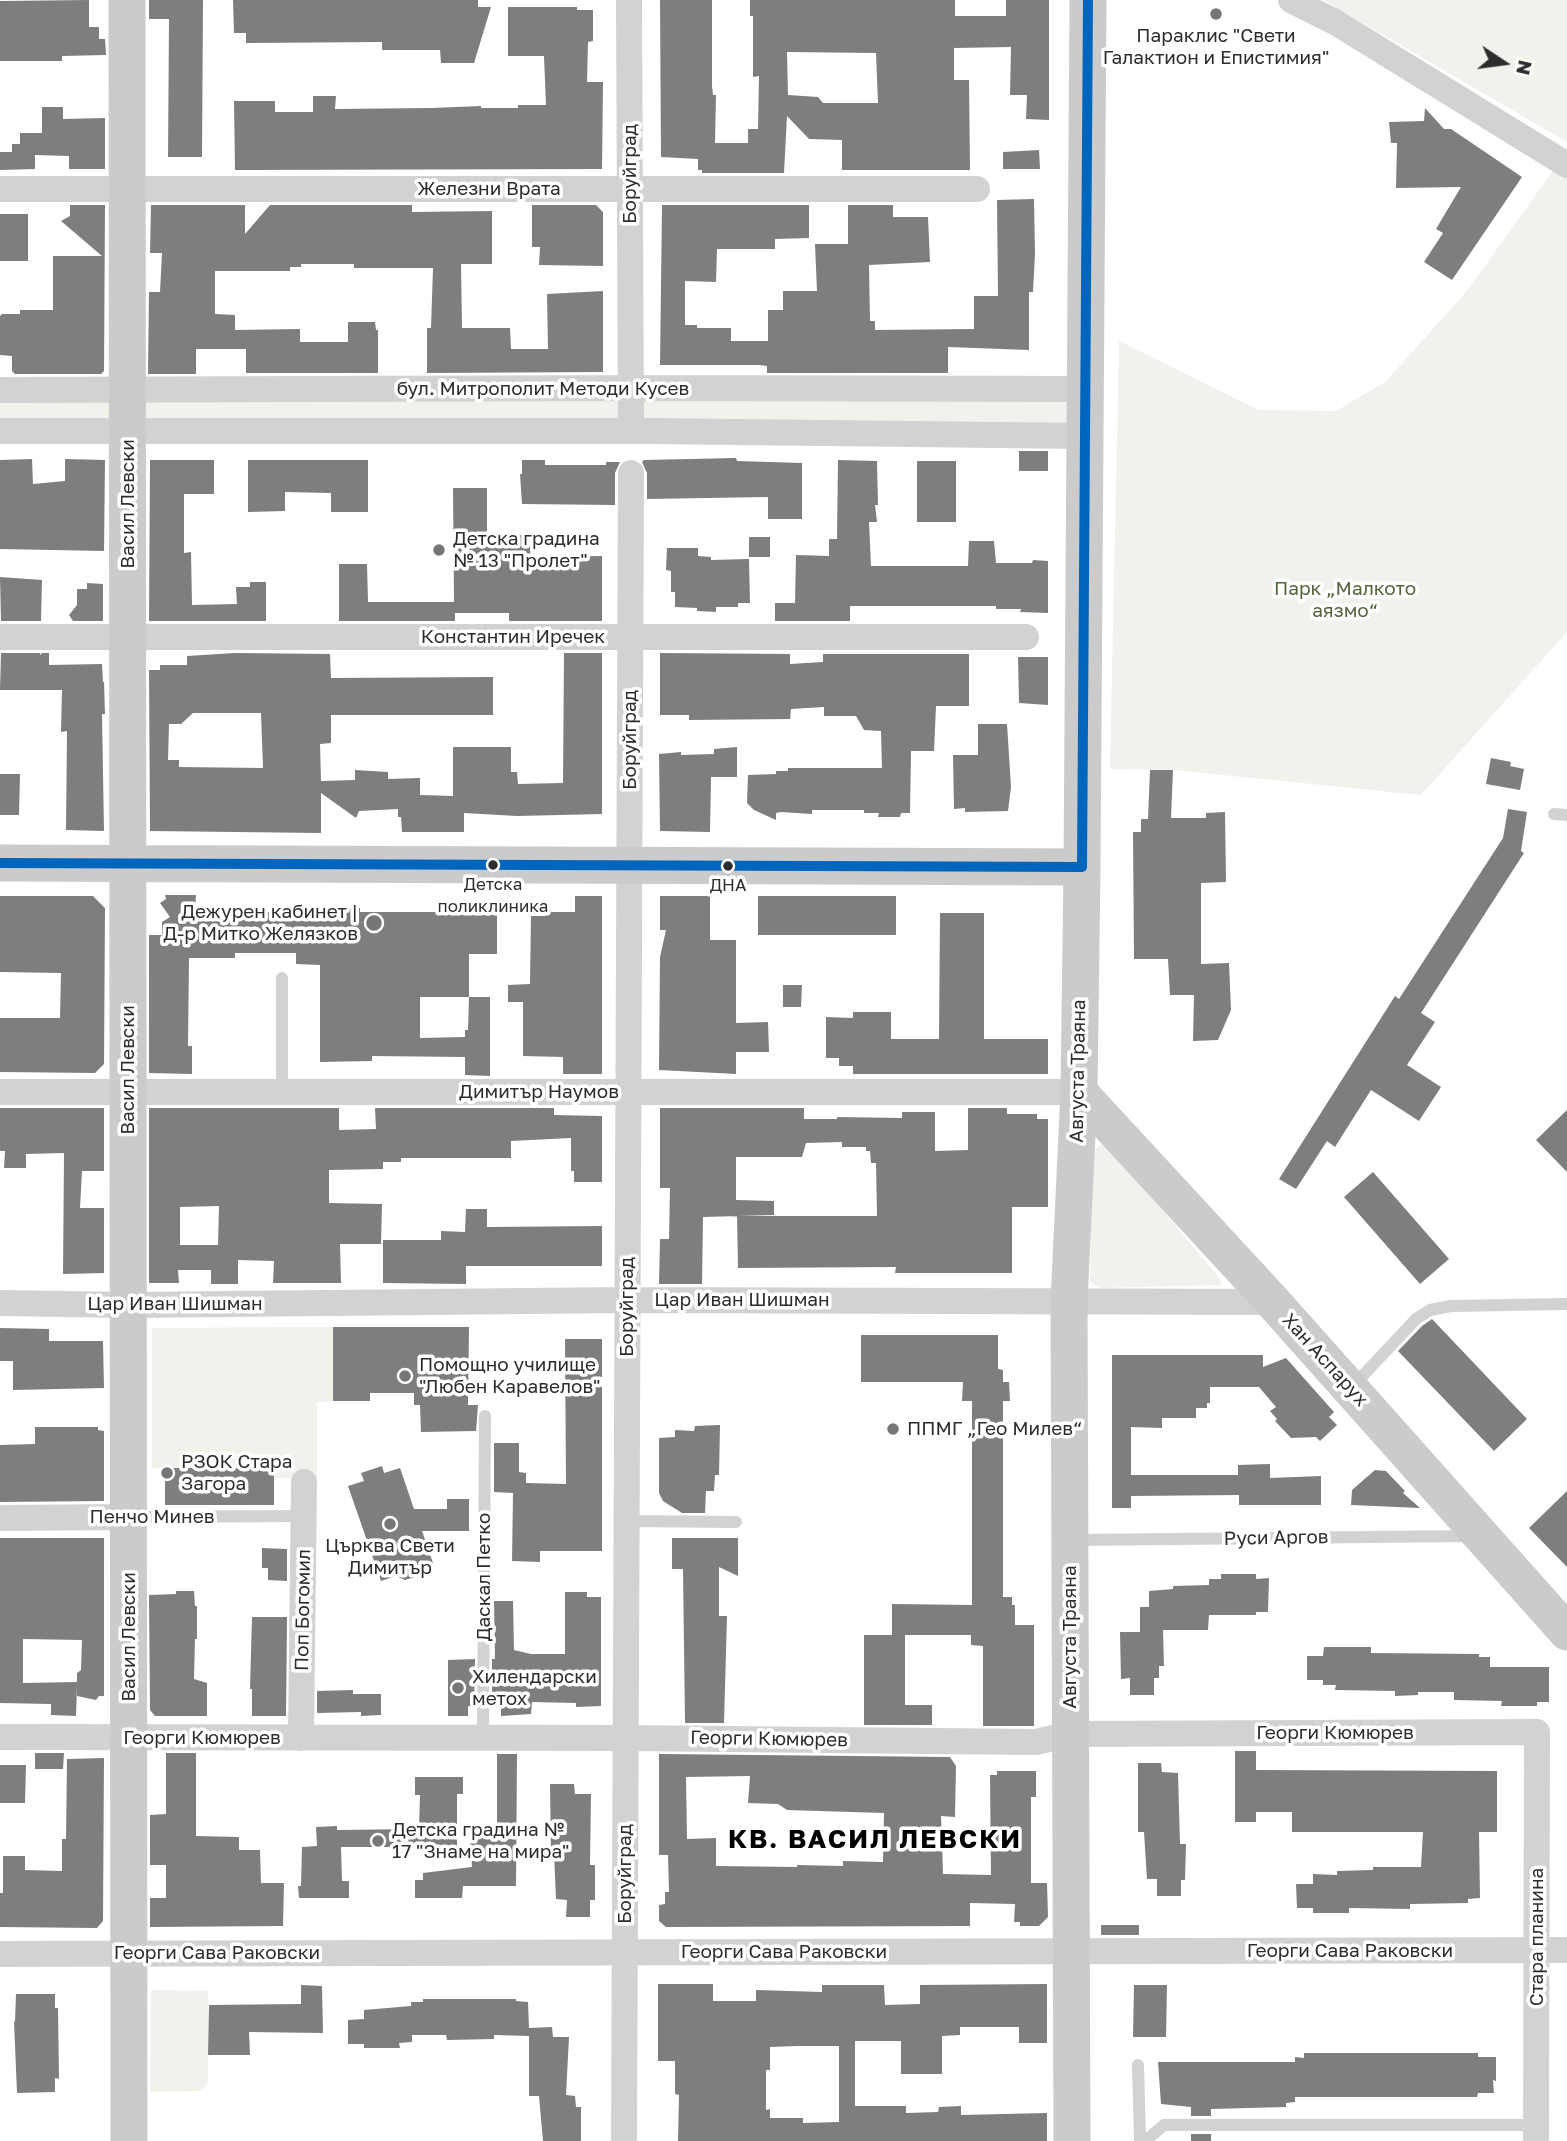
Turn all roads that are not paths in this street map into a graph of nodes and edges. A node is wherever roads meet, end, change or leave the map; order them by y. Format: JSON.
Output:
{"nodes":[{"id":1,"x":127,"y":0,"type":"edge"},
{"id":2,"x":629,"y":0,"type":"edge"},
{"id":3,"x":1088,"y":0,"type":"edge"},
{"id":4,"x":1291,"y":0,"type":"edge"},
{"id":5,"x":1567,"y":165,"type":"edge"},
{"id":6,"x":0,"y":189,"type":"edge"},
{"id":7,"x":128,"y":189,"type":"junction"},
{"id":8,"x":630,"y":189,"type":"junction"},
{"id":9,"x":977,"y":189,"type":"dead end"},
{"id":10,"x":631,"y":388,"type":"junction"},
{"id":11,"x":1085,"y":389,"type":"junction"},
{"id":12,"x":0,"y":390,"type":"edge"},
{"id":13,"x":128,"y":390,"type":"junction"},
{"id":14,"x":128,"y":430,"type":"junction"},
{"id":15,"x":0,"y":431,"type":"edge"},
{"id":16,"x":631,"y":431,"type":"junction"},
{"id":17,"x":1085,"y":436,"type":"junction"},
{"id":18,"x":631,"y":472,"type":"dead end"},
{"id":19,"x":0,"y":637,"type":"edge"},
{"id":20,"x":128,"y":637,"type":"junction"},
{"id":21,"x":630,"y":637,"type":"junction"},
{"id":22,"x":1026,"y":637,"type":"dead end"},
{"id":23,"x":0,"y":863,"type":"edge"},
{"id":24,"x":128,"y":864,"type":"junction"},
{"id":25,"x":629,"y":866,"type":"junction"},
{"id":26,"x":1082,"y":867,"type":"junction"},
{"id":27,"x":282,"y":978,"type":"dead end"},
{"id":28,"x":0,"y":1092,"type":"edge"},
{"id":29,"x":128,"y":1092,"type":"junction"},
{"id":30,"x":282,"y":1092,"type":"junction"},
{"id":31,"x":628,"y":1092,"type":"junction"},
{"id":32,"x":1079,"y":1092,"type":"junction"},
{"id":33,"x":627,"y":1300,"type":"junction"},
{"id":34,"x":1069,"y":1301,"type":"junction"},
{"id":35,"x":1273,"y":1301,"type":"junction"},
{"id":36,"x":0,"y":1303,"type":"edge"},
{"id":37,"x":1567,"y":1304,"type":"edge"},
{"id":38,"x":128,"y":1305,"type":"junction"},
{"id":39,"x":1350,"y":1388,"type":"junction"},
{"id":40,"x":485,"y":1416,"type":"dead end"},
{"id":41,"x":304,"y":1482,"type":"dead end"},
{"id":42,"x":304,"y":1516,"type":"junction"},
{"id":43,"x":129,"y":1517,"type":"junction"},
{"id":44,"x":0,"y":1518,"type":"edge"},
{"id":45,"x":626,"y":1521,"type":"junction"},
{"id":46,"x":736,"y":1522,"type":"dead end"},
{"id":47,"x":1481,"y":1536,"type":"junction"},
{"id":48,"x":1070,"y":1541,"type":"junction"},
{"id":49,"x":1567,"y":1632,"type":"edge"},
{"id":50,"x":1536,"y":1732,"type":"joint"},
{"id":51,"x":1071,"y":1734,"type":"junction"},
{"id":52,"x":0,"y":1737,"type":"edge"},
{"id":53,"x":129,"y":1738,"type":"junction"},
{"id":54,"x":302,"y":1738,"type":"junction"},
{"id":55,"x":483,"y":1738,"type":"junction"},
{"id":56,"x":625,"y":1738,"type":"junction"},
{"id":57,"x":1537,"y":1950,"type":"junction"},
{"id":58,"x":1567,"y":1950,"type":"edge"},
{"id":59,"x":1071,"y":1951,"type":"junction"},
{"id":60,"x":624,"y":1952,"type":"junction"},
{"id":61,"x":0,"y":1954,"type":"edge"},
{"id":62,"x":129,"y":1954,"type":"junction"},
{"id":63,"x":1138,"y":2064,"type":"dead end"},
{"id":64,"x":1536,"y":2133,"type":"edge"},
{"id":65,"x":129,"y":2141,"type":"edge"},
{"id":66,"x":624,"y":2141,"type":"edge"},
{"id":67,"x":1072,"y":2141,"type":"edge"},
{"id":68,"x":1142,"y":2141,"type":"edge"}],
"edges":[{"from":1,"to":7,"type":"street","name":"Васил Левски"},
{"from":2,"to":8,"type":"street","name":"Боруйград"},
{"from":3,"to":11,"type":"street","name":"Августа Траяна"},
{"from":4,"to":5,"type":"street"},
{"from":6,"to":7,"type":"street","name":"Железни Врата"},
{"from":7,"to":8,"type":"street","name":"Железни Врата"},
{"from":7,"to":13,"type":"street","name":"Васил Левски"},
{"from":8,"to":9,"type":"street","name":"Железни Врата"},
{"from":8,"to":10,"type":"street","name":"Боруйград"},
{"from":10,"to":11,"type":"street","name":"бул. Митрополит Методи Кусев"},
{"from":10,"to":13,"type":"street","name":"бул. Митрополит Методи Кусев"},
{"from":10,"to":16,"type":"street","name":"Боруйград"},
{"from":11,"to":17,"type":"street","name":"Августа Траяна"},
{"from":12,"to":13,"type":"street","name":"бул. Митрополит Методи Кусев"},
{"from":13,"to":14,"type":"street","name":"Васил Левски"},
{"from":14,"to":15,"type":"street"},
{"from":14,"to":16,"type":"street"},
{"from":14,"to":20,"type":"street","name":"Васил Левски"},
{"from":16,"to":17,"type":"street"},
{"from":17,"to":26,"type":"street","name":"Августа Траяна"},
{"from":18,"to":21,"type":"street","name":"Боруйград"},
{"from":19,"to":20,"type":"street","name":"Константин Иречек"},
{"from":20,"to":21,"type":"street","name":"Константин Иречек"},
{"from":20,"to":24,"type":"street","name":"Васил Левски"},
{"from":21,"to":22,"type":"street","name":"Константин Иречек"},
{"from":21,"to":25,"type":"street","name":"Боруйград"},
{"from":23,"to":24,"type":"street"},
{"from":24,"to":25,"type":"street"},
{"from":24,"to":29,"type":"street","name":"Васил Левски"},
{"from":25,"to":26,"type":"street"},
{"from":25,"to":31,"type":"street","name":"Боруйград"},
{"from":26,"to":32,"type":"street","name":"Августа Траяна"},
{"from":27,"to":30,"type":"lane"},
{"from":28,"to":29,"type":"street","name":"Димитър Наумов"},
{"from":29,"to":30,"type":"street","name":"Димитър Наумов"},
{"from":29,"to":38,"type":"street","name":"Васил Левски"},
{"from":30,"to":31,"type":"street","name":"Димитър Наумов"},
{"from":31,"to":32,"type":"street","name":"Димитър Наумов"},
{"from":31,"to":33,"type":"street","name":"Боруйград"},
{"from":32,"to":34,"type":"street","name":"Августа Траяна"},
{"from":32,"to":35,"type":"street","name":"Хан Аспарух"},
{"from":33,"to":34,"type":"street","name":"Цар Иван Шишман"},
{"from":33,"to":38,"type":"street","name":"Цар Иван Шишман"},
{"from":33,"to":45,"type":"street","name":"Боруйград"},
{"from":34,"to":35,"type":"street","name":"Цар Иван Шишман"},
{"from":34,"to":48,"type":"street","name":"Августа Траяна"},
{"from":35,"to":39,"type":"street","name":"Хан Аспарух"},
{"from":36,"to":38,"type":"street","name":"Цар Иван Шишман"},
{"from":37,"to":39,"type":"lane"},
{"from":38,"to":43,"type":"street","name":"Васил Левски"},
{"from":39,"to":47,"type":"street","name":"Хан Аспарух"},
{"from":40,"to":55,"type":"lane","name":"Даскал Петко"},
{"from":41,"to":42,"type":"street","name":"Поп Богомил"},
{"from":42,"to":43,"type":"lane","name":"Пенчо Минев"},
{"from":42,"to":54,"type":"street","name":"Поп Богомил"},
{"from":43,"to":44,"type":"street","name":"Пенчо Минев"},
{"from":43,"to":53,"type":"street","name":"Васил Левски"},
{"from":45,"to":46,"type":"lane"},
{"from":45,"to":56,"type":"street","name":"Боруйград"},
{"from":47,"to":48,"type":"lane","name":"Руси Аргов"},
{"from":47,"to":49,"type":"street","name":"Хан Аспарух"},
{"from":48,"to":51,"type":"street","name":"Августа Траяна"},
{"from":50,"to":51,"type":"street","name":"Георги Кюмюрев"},
{"from":50,"to":57,"type":"street","name":"Стара планина"},
{"from":51,"to":56,"type":"street","name":"Георги Кюмюрев"},
{"from":51,"to":59,"type":"street","name":"Августа Траяна"},
{"from":52,"to":53,"type":"street","name":"Георги Кюмюрев"},
{"from":53,"to":54,"type":"street","name":"Георги Кюмюрев"},
{"from":53,"to":62,"type":"street","name":"Васил Левски"},
{"from":54,"to":55,"type":"street","name":"Георги Кюмюрев"},
{"from":55,"to":56,"type":"street","name":"Георги Кюмюрев"},
{"from":56,"to":60,"type":"street","name":"Боруйград"},
{"from":57,"to":58,"type":"street","name":"Георги Сава Раковски"},
{"from":57,"to":59,"type":"street","name":"Георги Сава Раковски"},
{"from":57,"to":64,"type":"street","name":"Стара планина"},
{"from":59,"to":60,"type":"street","name":"Георги Сава Раковски"},
{"from":59,"to":67,"type":"street","name":"Августа Траяна"},
{"from":60,"to":62,"type":"street","name":"Георги Сава Раковски"},
{"from":60,"to":66,"type":"street","name":"Боруйград"},
{"from":61,"to":62,"type":"street","name":"Георги Сава Раковски"},
{"from":62,"to":65,"type":"street","name":"Васил Левски"},
{"from":63,"to":68,"type":"lane"},
{"from":64,"to":68,"type":"lane"}]}
